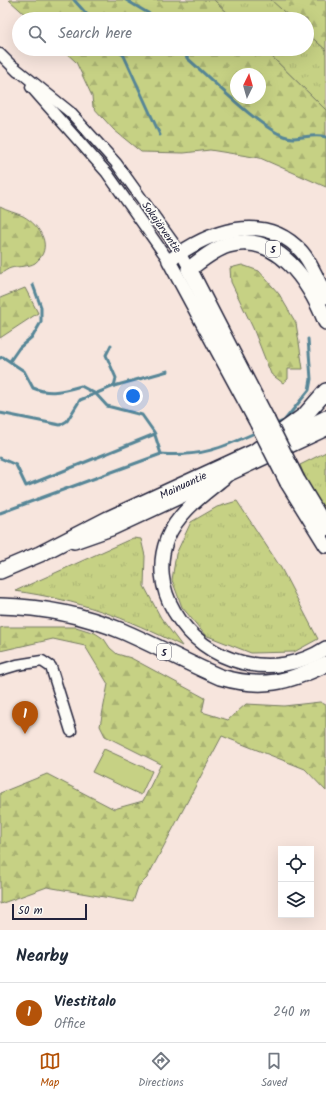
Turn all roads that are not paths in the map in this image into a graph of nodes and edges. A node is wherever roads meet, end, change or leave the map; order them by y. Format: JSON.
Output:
{"nodes":[{"id":1,"x":0,"y":54,"type":"edge"},
{"id":2,"x":14,"y":67,"type":"junction"},
{"id":3,"x":180,"y":252,"type":"junction"},
{"id":4,"x":169,"y":261,"type":"junction"},
{"id":5,"x":183,"y":271,"type":"junction"},
{"id":6,"x":326,"y":297,"type":"edge"},
{"id":7,"x":326,"y":322,"type":"edge"},
{"id":8,"x":326,"y":392,"type":"edge"},
{"id":9,"x":326,"y":417,"type":"edge"},
{"id":10,"x":326,"y":429,"type":"edge"},
{"id":11,"x":254,"y":452,"type":"junction"},
{"id":12,"x":224,"y":478,"type":"junction"},
{"id":13,"x":292,"y":481,"type":"junction"},
{"id":14,"x":326,"y":528,"type":"edge"},
{"id":15,"x":326,"y":546,"type":"edge"},
{"id":16,"x":40,"y":554,"type":"junction"},
{"id":17,"x":0,"y":571,"type":"edge"},
{"id":18,"x":0,"y":606,"type":"edge"},
{"id":19,"x":326,"y":648,"type":"edge"},
{"id":20,"x":326,"y":664,"type":"edge"},
{"id":21,"x":0,"y":670,"type":"edge"},
{"id":22,"x":71,"y":731,"type":"dead end"}],
"edges":[{"from":1,"to":2,"type":"street","name":"Sokajärventie"},
{"from":2,"to":3,"type":"street","name":"Sokajärventie"},
{"from":2,"to":4,"type":"street","name":"Sokajärventie"},
{"from":3,"to":4,"type":"main road"},
{"from":3,"to":5,"type":"street","name":"Sokajärventie"},
{"from":3,"to":6,"type":"main road"},
{"from":4,"to":5,"type":"main road","name":"Sokajärventie"},
{"from":5,"to":7,"type":"highway","number":"5"},
{"from":5,"to":13,"type":"highway","name":"Sokajärventie","bridge":true},
{"from":8,"to":11,"type":"highway"},
{"from":9,"to":11,"type":"main road","name":"Mainuantie"},
{"from":10,"to":12,"type":"main road","name":"Mainuantie"},
{"from":11,"to":16,"type":"highway","name":"Mainuantie"},
{"from":12,"to":16,"type":"main road","name":"Mainuantie"},
{"from":12,"to":19,"type":"main road"},
{"from":13,"to":14,"type":"highway","name":"Sokajärventie"},
{"from":13,"to":15,"type":"main road"},
{"from":16,"to":17,"type":"highway","name":"Mainuantie"},
{"from":18,"to":20,"type":"highway","number":"5"},
{"from":21,"to":22,"type":"street"}]}
